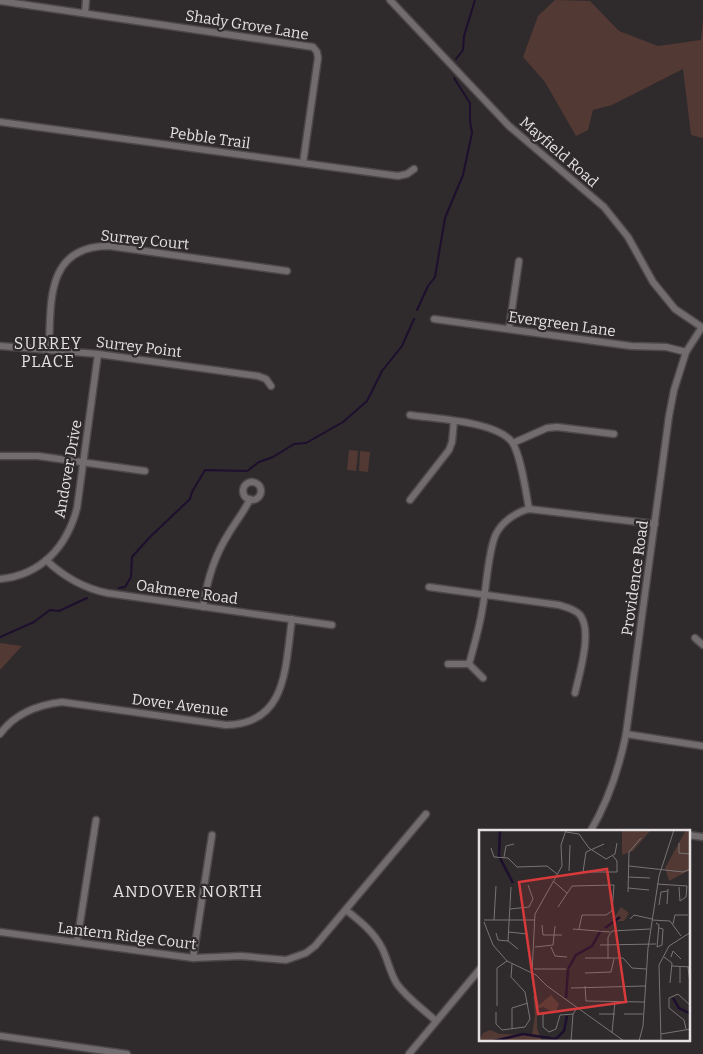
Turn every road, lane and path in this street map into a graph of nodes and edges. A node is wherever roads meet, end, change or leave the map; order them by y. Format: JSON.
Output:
{"nodes":[{"id":1,"x":0,"y":0,"type":"edge"},
{"id":2,"x":86,"y":0,"type":"edge"},
{"id":3,"x":392,"y":1,"type":"edge"},
{"id":4,"x":85,"y":13,"type":"junction"},
{"id":5,"x":0,"y":122,"type":"edge"},
{"id":6,"x":303,"y":163,"type":"junction"},
{"id":7,"x":414,"y":169,"type":"dead end"},
{"id":8,"x":519,"y":261,"type":"dead end"},
{"id":9,"x":287,"y":271,"type":"dead end"},
{"id":10,"x":434,"y":319,"type":"dead end"},
{"id":11,"x":702,"y":328,"type":"edge"},
{"id":12,"x":509,"y":329,"type":"junction"},
{"id":13,"x":0,"y":346,"type":"edge"},
{"id":14,"x":49,"y":350,"type":"junction"},
{"id":15,"x":686,"y":352,"type":"junction"},
{"id":16,"x":98,"y":354,"type":"junction"},
{"id":17,"x":271,"y":386,"type":"dead end"},
{"id":18,"x":410,"y":415,"type":"dead end"},
{"id":19,"x":454,"y":421,"type":"junction"},
{"id":20,"x":614,"y":434,"type":"dead end"},
{"id":21,"x":512,"y":443,"type":"junction"},
{"id":22,"x":0,"y":456,"type":"edge"},
{"id":23,"x":83,"y":462,"type":"junction"},
{"id":24,"x":145,"y":471,"type":"dead end"},
{"id":25,"x":250,"y":499,"type":"dead end"},
{"id":26,"x":410,"y":500,"type":"dead end"},
{"id":27,"x":529,"y":509,"type":"junction"},
{"id":28,"x":655,"y":524,"type":"junction"},
{"id":29,"x":46,"y":560,"type":"junction"},
{"id":30,"x":0,"y":579,"type":"edge"},
{"id":31,"x":428,"y":587,"type":"dead end"},
{"id":32,"x":485,"y":595,"type":"junction"},
{"id":33,"x":203,"y":607,"type":"junction"},
{"id":34,"x":292,"y":620,"type":"junction"},
{"id":35,"x":332,"y":625,"type":"dead end"},
{"id":36,"x":695,"y":638,"type":"dead end"},
{"id":37,"x":703,"y":645,"type":"edge"},
{"id":38,"x":448,"y":664,"type":"dead end"},
{"id":39,"x":469,"y":664,"type":"junction"},
{"id":40,"x":483,"y":678,"type":"dead end"},
{"id":41,"x":574,"y":693,"type":"dead end"},
{"id":42,"x":0,"y":734,"type":"edge"},
{"id":43,"x":626,"y":734,"type":"junction"},
{"id":44,"x":703,"y":746,"type":"edge"},
{"id":45,"x":426,"y":814,"type":"dead end"},
{"id":46,"x":96,"y":820,"type":"dead end"},
{"id":47,"x":591,"y":830,"type":"edge"},
{"id":48,"x":690,"y":835,"type":"edge"},
{"id":49,"x":212,"y":836,"type":"dead end"},
{"id":50,"x":703,"y":837,"type":"edge"},
{"id":51,"x":346,"y":910,"type":"junction"},
{"id":52,"x":0,"y":932,"type":"edge"},
{"id":53,"x":77,"y":942,"type":"junction"},
{"id":54,"x":192,"y":958,"type":"junction"},
{"id":55,"x":479,"y":970,"type":"edge"},
{"id":56,"x":436,"y":1021,"type":"junction"},
{"id":57,"x":0,"y":1036,"type":"edge"},
{"id":58,"x":127,"y":1054,"type":"edge"},
{"id":59,"x":408,"y":1054,"type":"edge"}],
"edges":[{"from":1,"to":4,"type":"street","name":"Shady Grove Lane"},
{"from":2,"to":4,"type":"street"},
{"from":3,"to":11,"type":"street","name":"Mayfield Road"},
{"from":4,"to":6,"type":"street","name":"Shady Grove Lane"},
{"from":5,"to":6,"type":"street","name":"Pebble Trail"},
{"from":6,"to":7,"type":"street","name":"Pebble Trail"},
{"from":8,"to":12,"type":"street"},
{"from":9,"to":14,"type":"street","name":"Surrey Court"},
{"from":10,"to":12,"type":"street","name":"Evergreen Lane"},
{"from":11,"to":15,"type":"street","name":"Providence Road"},
{"from":12,"to":15,"type":"street","name":"Evergreen Lane"},
{"from":13,"to":14,"type":"street","name":"Surrey Point"},
{"from":14,"to":16,"type":"street","name":"Surrey Point"},
{"from":15,"to":28,"type":"street","name":"Providence Road"},
{"from":16,"to":17,"type":"street","name":"Surrey Point"},
{"from":16,"to":23,"type":"street","name":"Andover Drive"},
{"from":18,"to":19,"type":"street"},
{"from":19,"to":21,"type":"street"},
{"from":19,"to":26,"type":"street"},
{"from":20,"to":21,"type":"street"},
{"from":21,"to":27,"type":"street"},
{"from":22,"to":23,"type":"street"},
{"from":23,"to":24,"type":"street"},
{"from":23,"to":29,"type":"street","name":"Andover Drive"},
{"from":25,"to":33,"type":"street"},
{"from":27,"to":28,"type":"street"},
{"from":27,"to":32,"type":"street"},
{"from":28,"to":43,"type":"street","name":"Providence Road"},
{"from":29,"to":30,"type":"street","name":"Andover Drive"},
{"from":29,"to":33,"type":"street","name":"Oakmere Road"},
{"from":31,"to":32,"type":"street"},
{"from":32,"to":39,"type":"street"},
{"from":32,"to":41,"type":"street"},
{"from":33,"to":34,"type":"street","name":"Oakmere Road"},
{"from":34,"to":35,"type":"street","name":"Oakmere Road"},
{"from":34,"to":42,"type":"street","name":"Dover Avenue"},
{"from":36,"to":37,"type":"street"},
{"from":38,"to":39,"type":"street"},
{"from":39,"to":40,"type":"street"},
{"from":43,"to":44,"type":"street"},
{"from":43,"to":47,"type":"street","name":"Providence Road"},
{"from":45,"to":51,"type":"street","name":"Lantern Ridge Court"},
{"from":46,"to":53,"type":"street"},
{"from":48,"to":50,"type":"street"},
{"from":49,"to":54,"type":"street"},
{"from":51,"to":54,"type":"street","name":"Lantern Ridge Court"},
{"from":51,"to":56,"type":"street"},
{"from":52,"to":53,"type":"street","name":"Lantern Ridge Court"},
{"from":53,"to":54,"type":"street","name":"Lantern Ridge Court"},
{"from":55,"to":56,"type":"street"},
{"from":56,"to":59,"type":"street"},
{"from":57,"to":58,"type":"street"}]}
